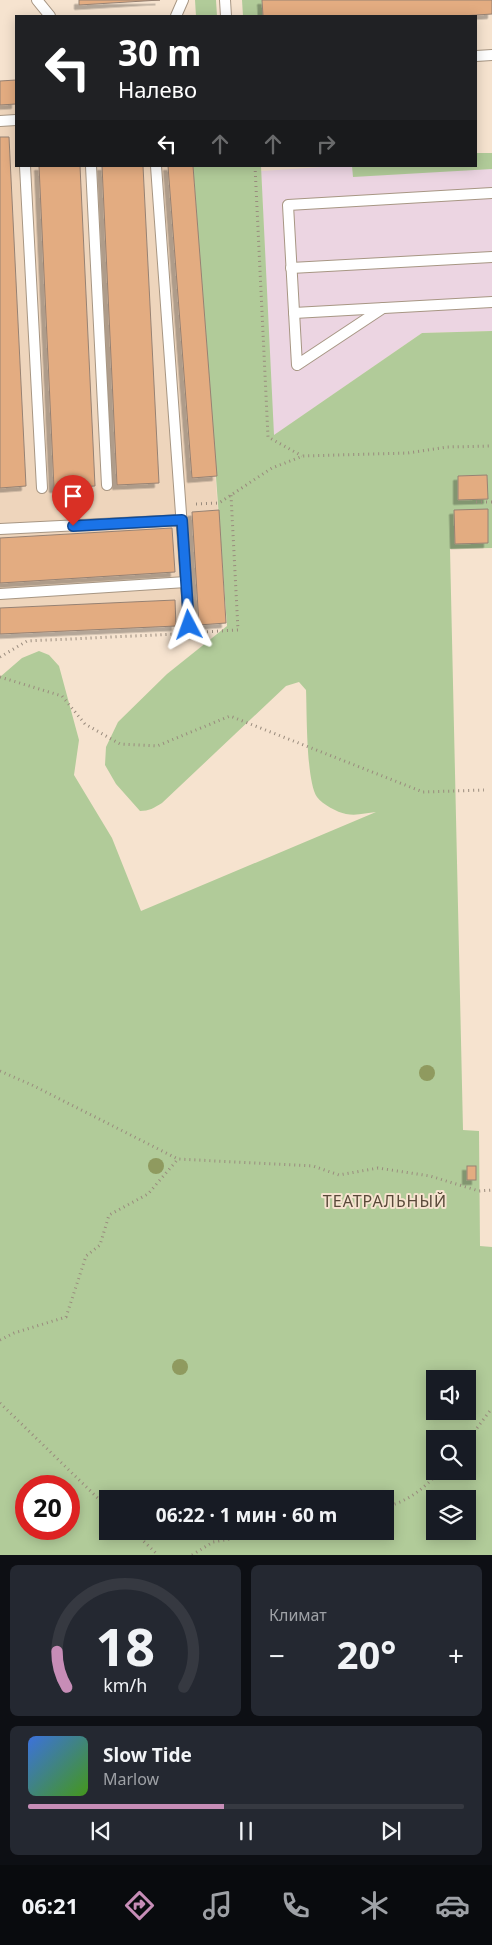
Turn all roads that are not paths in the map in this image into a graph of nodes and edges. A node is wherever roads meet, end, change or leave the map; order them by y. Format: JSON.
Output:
{"nodes":[{"id":1,"x":37,"y":0,"type":"edge"},
{"id":2,"x":183,"y":0,"type":"edge"},
{"id":3,"x":225,"y":0,"type":"edge"},
{"id":4,"x":49,"y":15,"type":"edge"},
{"id":5,"x":176,"y":15,"type":"edge"},
{"id":6,"x":226,"y":15,"type":"edge"},
{"id":7,"x":492,"y":55,"type":"edge"},
{"id":8,"x":477,"y":56,"type":"edge"},
{"id":9,"x":15,"y":120,"type":"edge"},
{"id":10,"x":0,"y":121,"type":"edge"},
{"id":11,"x":25,"y":167,"type":"edge"},
{"id":12,"x":91,"y":167,"type":"edge"},
{"id":13,"x":156,"y":167,"type":"edge"},
{"id":14,"x":492,"y":194,"type":"edge"},
{"id":15,"x":492,"y":257,"type":"edge"},
{"id":16,"x":292,"y":268,"type":"junction"},
{"id":17,"x":492,"y":302,"type":"edge"},
{"id":18,"x":382,"y":308,"type":"junction"},
{"id":19,"x":294,"y":313,"type":"junction"},
{"id":20,"x":107,"y":485,"type":"dead end"},
{"id":21,"x":42,"y":488,"type":"dead end"},
{"id":22,"x":182,"y":520,"type":"junction"},
{"id":23,"x":0,"y":529,"type":"edge"},
{"id":24,"x":186,"y":582,"type":"junction"},
{"id":25,"x":0,"y":594,"type":"edge"},
{"id":26,"x":189,"y":625,"type":"dead end"}],
"edges":[{"from":1,"to":4,"type":"lane"},
{"from":2,"to":5,"type":"lane"},
{"from":3,"to":6,"type":"lane"},
{"from":7,"to":8,"type":"lane"},
{"from":9,"to":10,"type":"lane"},
{"from":11,"to":21,"type":"lane"},
{"from":12,"to":20,"type":"lane"},
{"from":13,"to":22,"type":"lane"},
{"from":14,"to":16,"type":"lane"},
{"from":15,"to":16,"type":"lane"},
{"from":16,"to":19,"type":"lane"},
{"from":17,"to":18,"type":"lane"},
{"from":18,"to":19,"type":"lane"},
{"from":18,"to":19,"type":"lane"},
{"from":22,"to":23,"type":"lane"},
{"from":22,"to":24,"type":"lane"},
{"from":24,"to":25,"type":"lane"},
{"from":24,"to":26,"type":"lane"}]}
